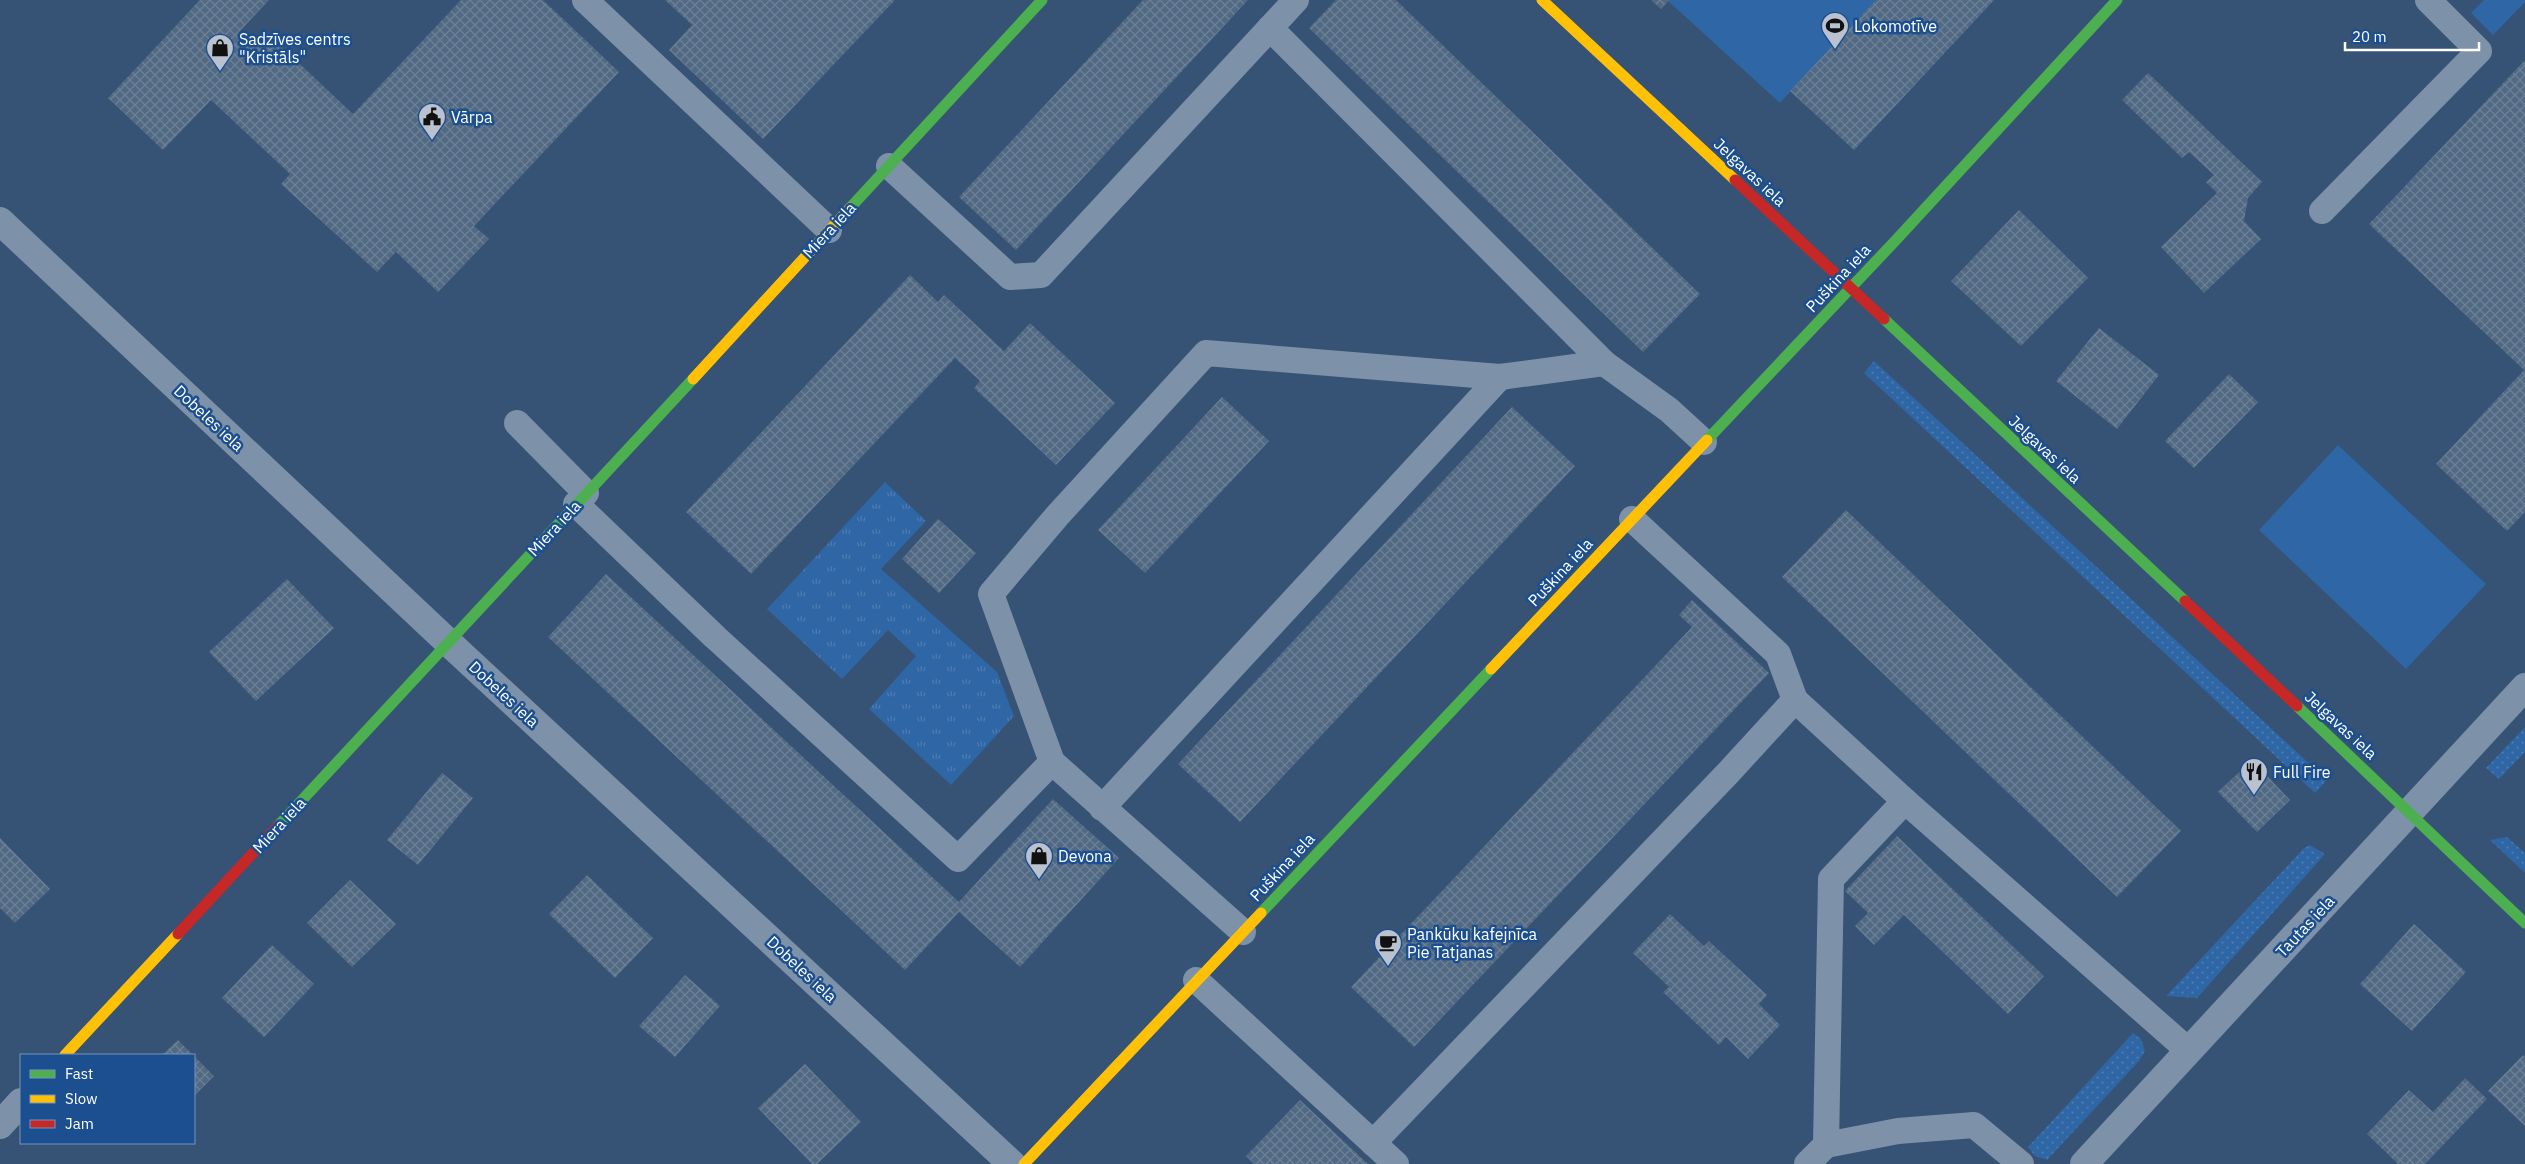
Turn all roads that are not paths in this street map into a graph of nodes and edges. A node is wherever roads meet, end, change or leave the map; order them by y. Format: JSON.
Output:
{"nodes":[{"id":1,"x":585,"y":0,"type":"edge"},
{"id":2,"x":1042,"y":0,"type":"edge"},
{"id":3,"x":1296,"y":0,"type":"edge"},
{"id":4,"x":1542,"y":0,"type":"edge"},
{"id":5,"x":2117,"y":0,"type":"edge"},
{"id":6,"x":2428,"y":0,"type":"edge"},
{"id":7,"x":1270,"y":28,"type":"junction"},
{"id":8,"x":889,"y":166,"type":"junction"},
{"id":9,"x":2322,"y":211,"type":"dead end"},
{"id":10,"x":0,"y":221,"type":"edge"},
{"id":11,"x":830,"y":230,"type":"junction"},
{"id":12,"x":1850,"y":288,"type":"junction"},
{"id":13,"x":1604,"y":363,"type":"junction"},
{"id":14,"x":1500,"y":378,"type":"junction"},
{"id":15,"x":517,"y":423,"type":"dead end"},
{"id":16,"x":1704,"y":442,"type":"junction"},
{"id":17,"x":581,"y":499,"type":"junction"},
{"id":18,"x":1632,"y":519,"type":"junction"},
{"id":19,"x":449,"y":643,"type":"junction"},
{"id":20,"x":2525,"y":687,"type":"edge"},
{"id":21,"x":1795,"y":700,"type":"junction"},
{"id":22,"x":1052,"y":762,"type":"junction"},
{"id":23,"x":1905,"y":801,"type":"junction"},
{"id":24,"x":1102,"y":808,"type":"junction"},
{"id":25,"x":2409,"y":813,"type":"junction"},
{"id":26,"x":2525,"y":923,"type":"edge"},
{"id":27,"x":1243,"y":932,"type":"junction"},
{"id":28,"x":1196,"y":980,"type":"junction"},
{"id":29,"x":2189,"y":1050,"type":"junction"},
{"id":30,"x":66,"y":1054,"type":"edge"},
{"id":31,"x":20,"y":1103,"type":"edge"},
{"id":32,"x":0,"y":1125,"type":"edge"},
{"id":33,"x":1373,"y":1143,"type":"junction"},
{"id":34,"x":1826,"y":1145,"type":"junction"},
{"id":35,"x":1012,"y":1164,"type":"edge"},
{"id":36,"x":1024,"y":1164,"type":"edge"},
{"id":37,"x":1396,"y":1164,"type":"edge"},
{"id":38,"x":1807,"y":1164,"type":"edge"},
{"id":39,"x":2021,"y":1164,"type":"edge"},
{"id":40,"x":2084,"y":1164,"type":"edge"}],
"edges":[{"from":1,"to":11,"type":"lane"},
{"from":2,"to":8,"type":"street","name":"Miera iela"},
{"from":3,"to":7,"type":"lane"},
{"from":4,"to":12,"type":"street","name":"Jelgavas iela"},
{"from":5,"to":12,"type":"street","name":"Puškina iela"},
{"from":6,"to":9,"type":"lane"},
{"from":7,"to":8,"type":"lane"},
{"from":7,"to":13,"type":"lane"},
{"from":8,"to":11,"type":"street","name":"Miera iela"},
{"from":10,"to":19,"type":"street","name":"Dobeles iela"},
{"from":11,"to":17,"type":"street","name":"Miera iela"},
{"from":12,"to":16,"type":"street","name":"Puškina iela"},
{"from":12,"to":25,"type":"street","name":"Jelgavas iela"},
{"from":13,"to":14,"type":"lane"},
{"from":13,"to":16,"type":"lane"},
{"from":14,"to":22,"type":"lane"},
{"from":14,"to":24,"type":"lane"},
{"from":15,"to":17,"type":"lane"},
{"from":16,"to":18,"type":"street","name":"Puškina iela"},
{"from":17,"to":19,"type":"street","name":"Miera iela"},
{"from":17,"to":22,"type":"lane"},
{"from":18,"to":21,"type":"lane"},
{"from":18,"to":27,"type":"street","name":"Puškina iela"},
{"from":19,"to":30,"type":"street","name":"Miera iela"},
{"from":19,"to":35,"type":"street","name":"Dobeles iela"},
{"from":20,"to":25,"type":"street","name":"Tautas iela"},
{"from":21,"to":23,"type":"lane"},
{"from":21,"to":33,"type":"lane"},
{"from":22,"to":24,"type":"lane"},
{"from":23,"to":29,"type":"lane"},
{"from":23,"to":34,"type":"lane"},
{"from":24,"to":27,"type":"lane"},
{"from":25,"to":26,"type":"street","name":"Jelgavas iela"},
{"from":25,"to":29,"type":"street","name":"Tautas iela"},
{"from":27,"to":28,"type":"street","name":"Puškina iela"},
{"from":28,"to":33,"type":"lane"},
{"from":28,"to":36,"type":"street","name":"Puškina iela"},
{"from":29,"to":40,"type":"street","name":"Tautas iela"},
{"from":31,"to":32,"type":"street"},
{"from":33,"to":37,"type":"lane"},
{"from":34,"to":38,"type":"lane"},
{"from":34,"to":39,"type":"lane"}]}
